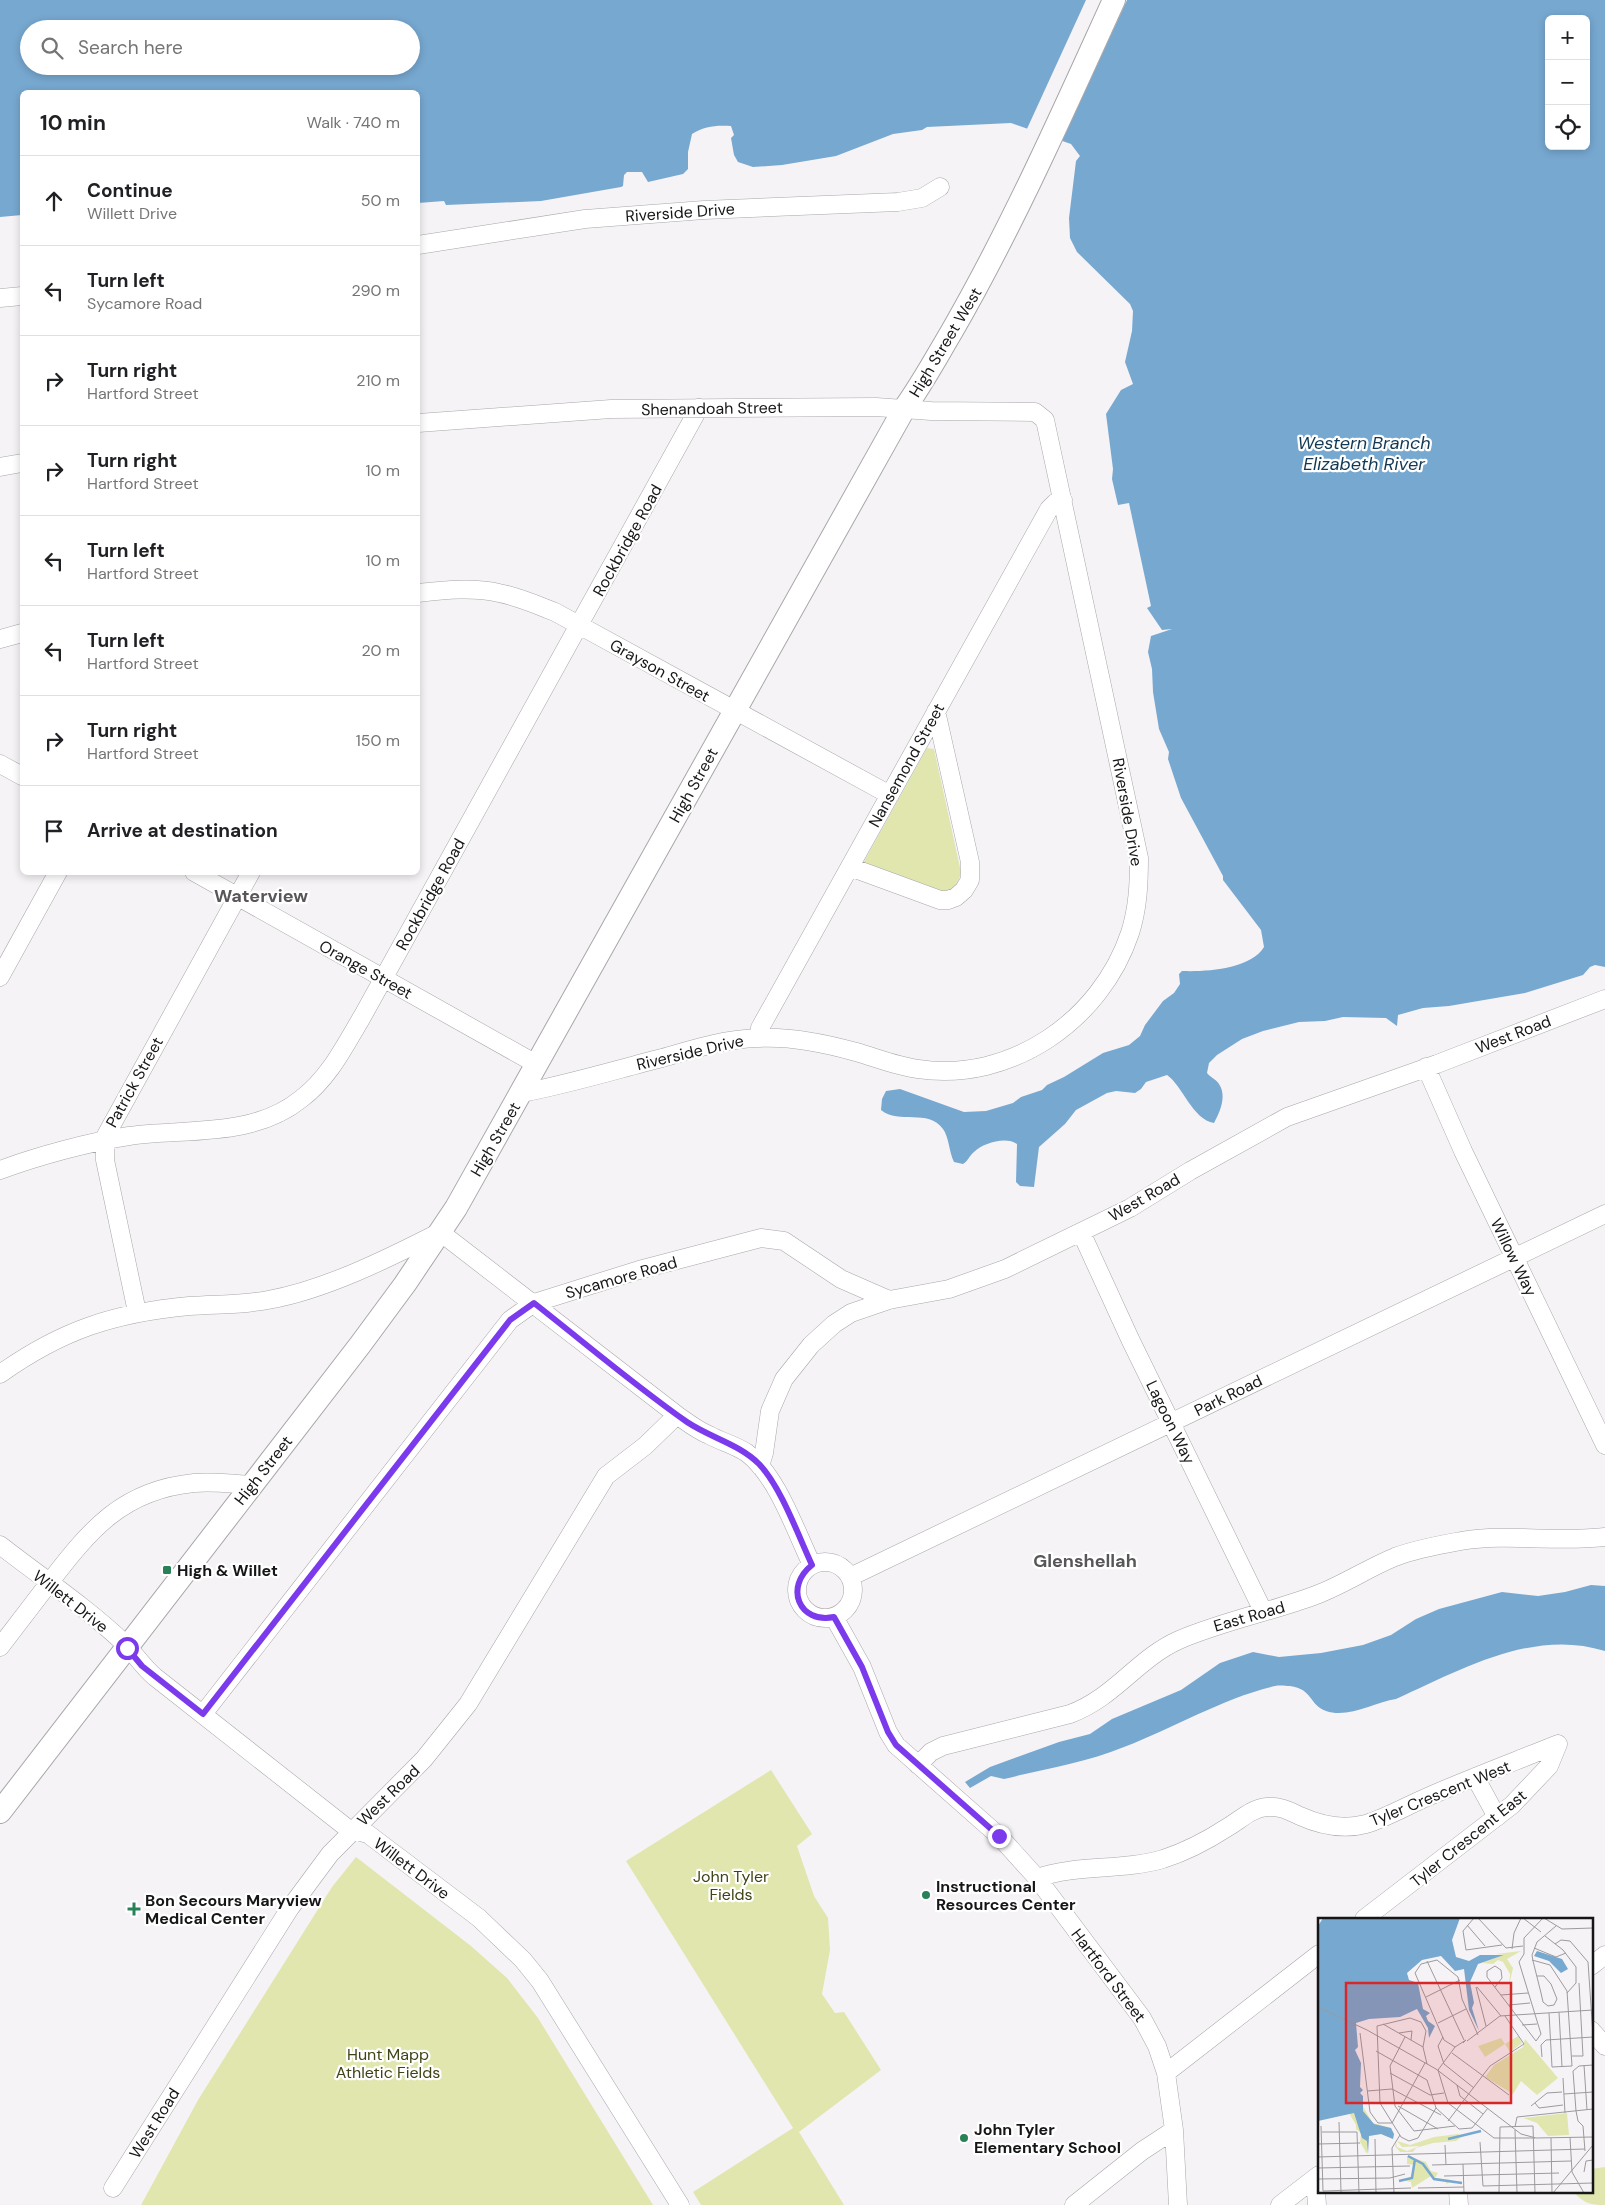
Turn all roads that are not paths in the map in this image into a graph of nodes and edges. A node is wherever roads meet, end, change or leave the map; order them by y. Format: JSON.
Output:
{"nodes":[{"id":1,"x":1098,"y":0,"type":"edge"},
{"id":2,"x":1114,"y":0,"type":"edge"},
{"id":3,"x":1031,"y":162,"type":"junction"},
{"id":4,"x":940,"y":187,"type":"dead end"},
{"id":5,"x":420,"y":245,"type":"edge"},
{"id":6,"x":20,"y":296,"type":"edge"},
{"id":7,"x":0,"y":298,"type":"edge"},
{"id":8,"x":699,"y":408,"type":"junction"},
{"id":9,"x":904,"y":409,"type":"junction"},
{"id":10,"x":1006,"y":412,"type":"joint"},
{"id":11,"x":420,"y":423,"type":"edge"},
{"id":12,"x":20,"y":463,"type":"edge"},
{"id":13,"x":0,"y":466,"type":"edge"},
{"id":14,"x":1063,"y":500,"type":"junction"},
{"id":15,"x":420,"y":593,"type":"edge"},
{"id":16,"x":580,"y":624,"type":"junction"},
{"id":17,"x":20,"y":633,"type":"edge"},
{"id":18,"x":0,"y":638,"type":"edge"},
{"id":19,"x":734,"y":711,"type":"junction"},
{"id":20,"x":936,"y":711,"type":"junction"},
{"id":21,"x":0,"y":764,"type":"edge"},
{"id":22,"x":20,"y":775,"type":"edge"},
{"id":23,"x":890,"y":795,"type":"junction"},
{"id":24,"x":850,"y":867,"type":"junction"},
{"id":25,"x":56,"y":875,"type":"edge"},
{"id":26,"x":199,"y":875,"type":"edge"},
{"id":27,"x":248,"y":875,"type":"edge"},
{"id":28,"x":237,"y":897,"type":"junction"},
{"id":29,"x":0,"y":977,"type":"edge"},
{"id":30,"x":384,"y":979,"type":"junction"},
{"id":31,"x":1605,"y":999,"type":"edge"},
{"id":32,"x":758,"y":1038,"type":"junction"},
{"id":33,"x":538,"y":1065,"type":"junction"},
{"id":34,"x":1426,"y":1068,"type":"junction"},
{"id":35,"x":522,"y":1093,"type":"junction"},
{"id":36,"x":104,"y":1141,"type":"junction"},
{"id":37,"x":0,"y":1170,"type":"edge"},
{"id":38,"x":1605,"y":1214,"type":"edge"},
{"id":39,"x":440,"y":1232,"type":"junction"},
{"id":40,"x":1081,"y":1232,"type":"junction"},
{"id":41,"x":1514,"y":1257,"type":"junction"},
{"id":42,"x":889,"y":1300,"type":"junction"},
{"id":43,"x":534,"y":1303,"type":"junction"},
{"id":44,"x":136,"y":1312,"type":"junction"},
{"id":45,"x":0,"y":1374,"type":"edge"},
{"id":46,"x":676,"y":1415,"type":"junction"},
{"id":47,"x":1171,"y":1423,"type":"junction"},
{"id":48,"x":1605,"y":1445,"type":"edge"},
{"id":49,"x":760,"y":1466,"type":"junction"},
{"id":50,"x":251,"y":1485,"type":"junction"},
{"id":51,"x":1605,"y":1537,"type":"edge"},
{"id":52,"x":0,"y":1545,"type":"edge"},
{"id":53,"x":812,"y":1565,"type":"junction"},
{"id":54,"x":850,"y":1577,"type":"junction"},
{"id":55,"x":49,"y":1583,"type":"junction"},
{"id":56,"x":1264,"y":1611,"type":"junction"},
{"id":57,"x":834,"y":1617,"type":"junction"},
{"id":58,"x":0,"y":1647,"type":"edge"},
{"id":59,"x":127,"y":1648,"type":"junction"},
{"id":60,"x":203,"y":1714,"type":"junction"},
{"id":61,"x":1558,"y":1744,"type":"joint"},
{"id":62,"x":918,"y":1765,"type":"junction"},
{"id":63,"x":1475,"y":1778,"type":"junction"},
{"id":64,"x":0,"y":1812,"type":"edge"},
{"id":65,"x":1498,"y":1817,"type":"junction"},
{"id":66,"x":352,"y":1830,"type":"junction"},
{"id":67,"x":1037,"y":1878,"type":"junction"},
{"id":68,"x":1365,"y":1918,"type":"edge"},
{"id":69,"x":1318,"y":1955,"type":"edge"},
{"id":70,"x":1605,"y":1955,"type":"edge"},
{"id":71,"x":1592,"y":1965,"type":"edge"},
{"id":72,"x":1592,"y":2031,"type":"edge"},
{"id":73,"x":1605,"y":2046,"type":"edge"},
{"id":74,"x":1166,"y":2074,"type":"junction"},
{"id":75,"x":1174,"y":2130,"type":"junction"},
{"id":76,"x":1317,"y":2176,"type":"edge"},
{"id":77,"x":113,"y":2188,"type":"dead end"},
{"id":78,"x":1458,"y":2192,"type":"edge"},
{"id":79,"x":680,"y":2205,"type":"edge"},
{"id":80,"x":1074,"y":2205,"type":"edge"},
{"id":81,"x":1178,"y":2205,"type":"edge"},
{"id":82,"x":1280,"y":2205,"type":"edge"},
{"id":83,"x":1317,"y":2205,"type":"edge"},
{"id":84,"x":1459,"y":2205,"type":"edge"}],
"edges":[{"from":1,"to":3,"type":"main road","name":"High Street West"},
{"from":2,"to":3,"type":"main road","name":"High Street West"},
{"from":3,"to":9,"type":"main road","name":"High Street West"},
{"from":4,"to":5,"type":"street","name":"Riverside Drive"},
{"from":6,"to":7,"type":"street"},
{"from":8,"to":9,"type":"street","name":"Shenandoah Street"},
{"from":8,"to":11,"type":"street","name":"Shenandoah Street"},
{"from":8,"to":16,"type":"street","name":"Rockbridge Road"},
{"from":9,"to":10,"type":"street","name":"Shenandoah Street"},
{"from":9,"to":19,"type":"main road","name":"High Street"},
{"from":10,"to":14,"type":"street","name":"Riverside Drive"},
{"from":12,"to":13,"type":"street"},
{"from":14,"to":20,"type":"street","name":"Nansemond Street"},
{"from":14,"to":32,"type":"street","name":"Riverside Drive"},
{"from":15,"to":16,"type":"street","name":"Grayson Street"},
{"from":16,"to":19,"type":"street","name":"Grayson Street"},
{"from":16,"to":30,"type":"street","name":"Rockbridge Road"},
{"from":17,"to":18,"type":"street"},
{"from":19,"to":23,"type":"street","name":"Grayson Street"},
{"from":19,"to":33,"type":"main road","name":"High Street"},
{"from":20,"to":23,"type":"street","name":"Nansemond Street"},
{"from":20,"to":24,"type":"street"},
{"from":21,"to":22,"type":"street"},
{"from":23,"to":24,"type":"street","name":"Nansemond Street"},
{"from":24,"to":32,"type":"street","name":"Nansemond Street"},
{"from":25,"to":29,"type":"street"},
{"from":26,"to":28,"type":"street","name":"Orange Street"},
{"from":27,"to":28,"type":"street","name":"Patrick Street"},
{"from":28,"to":30,"type":"street","name":"Orange Street"},
{"from":28,"to":36,"type":"street","name":"Patrick Street"},
{"from":30,"to":33,"type":"street","name":"Orange Street"},
{"from":30,"to":36,"type":"street","name":"Rockbridge Road"},
{"from":31,"to":34,"type":"street","name":"West Road"},
{"from":32,"to":35,"type":"street","name":"Riverside Drive"},
{"from":33,"to":35,"type":"main road","name":"High Street"},
{"from":34,"to":40,"type":"street","name":"West Road"},
{"from":34,"to":41,"type":"street","name":"Willow Way"},
{"from":35,"to":39,"type":"main road","name":"High Street"},
{"from":36,"to":37,"type":"street","name":"Rockbridge Road"},
{"from":36,"to":44,"type":"street","name":"Patrick Street"},
{"from":38,"to":41,"type":"street","name":"Park Road"},
{"from":39,"to":43,"type":"street"},
{"from":39,"to":44,"type":"street"},
{"from":39,"to":50,"type":"main road","name":"High Street"},
{"from":40,"to":42,"type":"street","name":"West Road"},
{"from":40,"to":47,"type":"street","name":"Lagoon Way"},
{"from":41,"to":47,"type":"street","name":"Park Road"},
{"from":41,"to":48,"type":"street","name":"Willow Way"},
{"from":42,"to":43,"type":"street","name":"Sycamore Road"},
{"from":42,"to":49,"type":"street","name":"West Road"},
{"from":43,"to":46,"type":"street"},
{"from":43,"to":60,"type":"street","name":"Sycamore Road"},
{"from":44,"to":45,"type":"street"},
{"from":46,"to":49,"type":"street"},
{"from":46,"to":66,"type":"street","name":"West Road"},
{"from":47,"to":54,"type":"street","name":"Park Road"},
{"from":47,"to":56,"type":"street","name":"Lagoon Way"},
{"from":49,"to":53,"type":"street"},
{"from":50,"to":55,"type":"street"},
{"from":50,"to":59,"type":"main road","name":"High Street"},
{"from":51,"to":56,"type":"street","name":"East Road"},
{"from":52,"to":55,"type":"street","name":"Willett Drive"},
{"from":53,"to":54,"type":"street"},
{"from":53,"to":57,"type":"street"},
{"from":54,"to":57,"type":"street"},
{"from":55,"to":58,"type":"street"},
{"from":55,"to":59,"type":"street","name":"Willett Drive"},
{"from":56,"to":62,"type":"street","name":"East Road"},
{"from":57,"to":62,"type":"street","name":"Hartford Street"},
{"from":59,"to":60,"type":"street","name":"Willett Drive"},
{"from":59,"to":64,"type":"main road","name":"High Street"},
{"from":60,"to":66,"type":"street","name":"Willett Drive"},
{"from":61,"to":63,"type":"street","name":"Tyler Crescent West"},
{"from":61,"to":65,"type":"street","name":"Tyler Crescent East"},
{"from":62,"to":67,"type":"street","name":"Hartford Street"},
{"from":63,"to":65,"type":"street"},
{"from":63,"to":67,"type":"street","name":"Tyler Crescent West"},
{"from":65,"to":68,"type":"street","name":"Tyler Crescent East"},
{"from":66,"to":77,"type":"street","name":"West Road"},
{"from":66,"to":79,"type":"street","name":"Willett Drive"},
{"from":67,"to":74,"type":"street","name":"Hartford Street"},
{"from":69,"to":74,"type":"street"},
{"from":70,"to":71,"type":"street"},
{"from":72,"to":73,"type":"street"},
{"from":74,"to":75,"type":"street","name":"Hartford Street"},
{"from":75,"to":80,"type":"street"},
{"from":75,"to":81,"type":"street","name":"Hartford Street"},
{"from":76,"to":82,"type":"street"},
{"from":76,"to":83,"type":"street"},
{"from":78,"to":84,"type":"street"}]}
